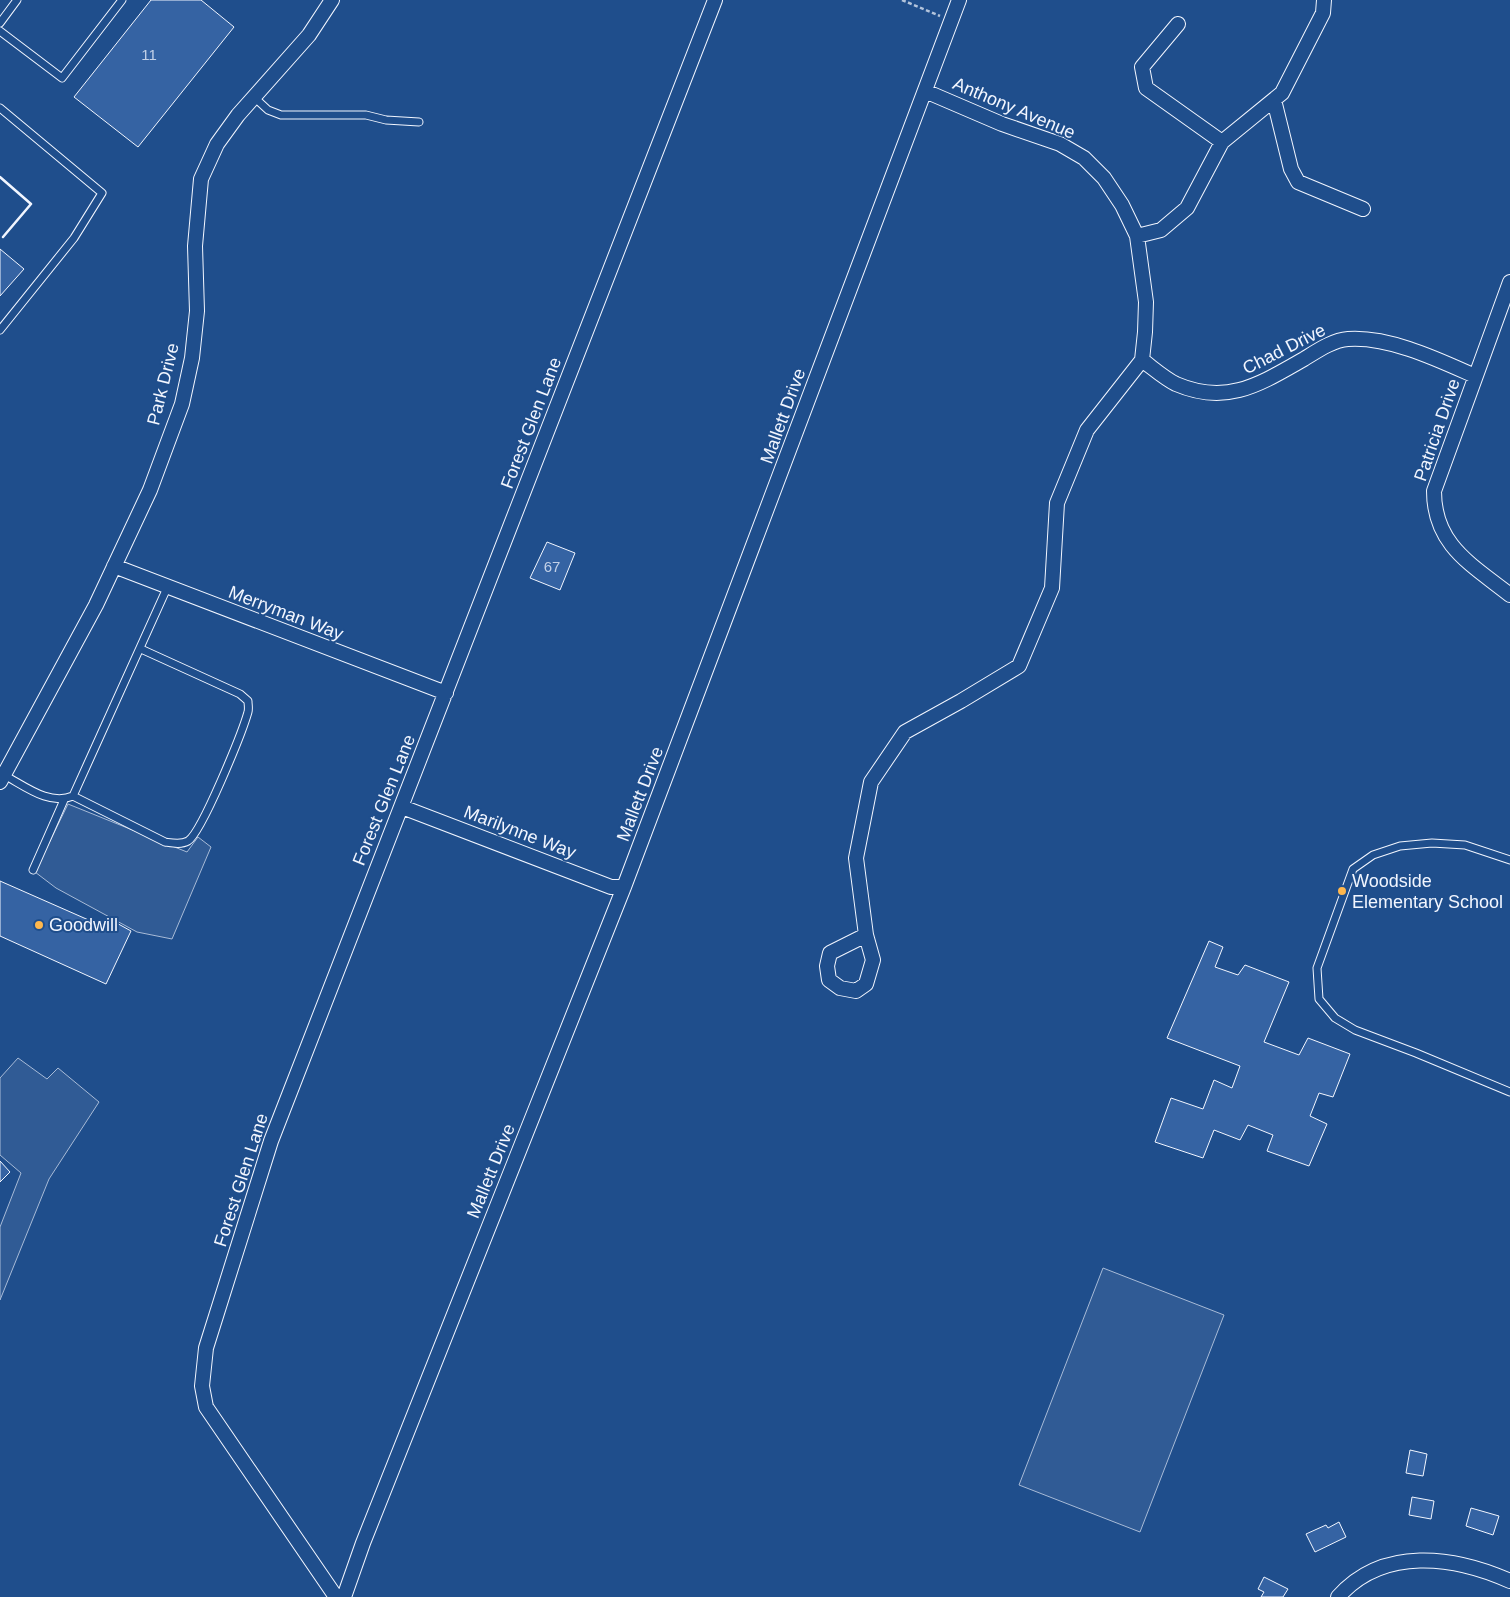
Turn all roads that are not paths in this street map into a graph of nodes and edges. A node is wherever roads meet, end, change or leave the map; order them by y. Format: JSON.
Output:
{"nodes":[{"id":1,"x":17,"y":0,"type":"edge"},
{"id":2,"x":122,"y":0,"type":"edge"},
{"id":3,"x":332,"y":0,"type":"edge"},
{"id":4,"x":715,"y":0,"type":"edge"},
{"id":5,"x":959,"y":0,"type":"edge"},
{"id":6,"x":1324,"y":0,"type":"edge"},
{"id":7,"x":0,"y":23,"type":"edge"},
{"id":8,"x":1178,"y":24,"type":"dead end"},
{"id":9,"x":0,"y":31,"type":"edge"},
{"id":10,"x":925,"y":91,"type":"junction"},
{"id":11,"x":254,"y":97,"type":"junction"},
{"id":12,"x":1274,"y":100,"type":"junction"},
{"id":13,"x":0,"y":108,"type":"edge"},
{"id":14,"x":419,"y":122,"type":"dead end"},
{"id":15,"x":1222,"y":142,"type":"junction"},
{"id":16,"x":1363,"y":209,"type":"dead end"},
{"id":17,"x":1137,"y":236,"type":"junction"},
{"id":18,"x":1510,"y":282,"type":"edge"},
{"id":19,"x":0,"y":330,"type":"edge"},
{"id":20,"x":1142,"y":360,"type":"junction"},
{"id":21,"x":1475,"y":376,"type":"junction"},
{"id":22,"x":114,"y":566,"type":"junction"},
{"id":23,"x":167,"y":588,"type":"junction"},
{"id":24,"x":1510,"y":595,"type":"edge"},
{"id":25,"x":141,"y":649,"type":"junction"},
{"id":26,"x":446,"y":693,"type":"junction"},
{"id":27,"x":2,"y":778,"type":"edge"},
{"id":28,"x":73,"y":796,"type":"junction"},
{"id":29,"x":64,"y":800,"type":"junction"},
{"id":30,"x":402,"y":807,"type":"junction"},
{"id":31,"x":1510,"y":860,"type":"edge"},
{"id":32,"x":33,"y":870,"type":"dead end"},
{"id":33,"x":624,"y":887,"type":"junction"},
{"id":34,"x":866,"y":935,"type":"dead end"},
{"id":35,"x":1510,"y":1092,"type":"edge"},
{"id":36,"x":1510,"y":1581,"type":"edge"},
{"id":37,"x":336,"y":1597,"type":"edge"},
{"id":38,"x":344,"y":1597,"type":"edge"},
{"id":39,"x":1338,"y":1597,"type":"edge"}],
"edges":[{"from":1,"to":7,"type":"lane"},
{"from":2,"to":9,"type":"lane"},
{"from":3,"to":11,"type":"street","name":"Park Drive"},
{"from":4,"to":26,"type":"street","name":"Forest Glen Lane"},
{"from":5,"to":10,"type":"street","name":"Mallett Drive"},
{"from":6,"to":12,"type":"street"},
{"from":8,"to":15,"type":"street"},
{"from":10,"to":17,"type":"street","name":"Anthony Avenue"},
{"from":10,"to":33,"type":"street","name":"Mallett Drive"},
{"from":11,"to":14,"type":"lane"},
{"from":11,"to":22,"type":"street","name":"Park Drive"},
{"from":12,"to":15,"type":"street"},
{"from":12,"to":16,"type":"street"},
{"from":13,"to":19,"type":"lane"},
{"from":15,"to":17,"type":"street"},
{"from":17,"to":20,"type":"street","name":"Anthony Avenue"},
{"from":18,"to":21,"type":"street","name":"Patricia Drive"},
{"from":20,"to":21,"type":"street","name":"Chad Drive"},
{"from":20,"to":34,"type":"street"},
{"from":21,"to":24,"type":"street","name":"Patricia Drive"},
{"from":22,"to":23,"type":"street","name":"Merryman Way"},
{"from":22,"to":27,"type":"street","name":"Park Drive"},
{"from":23,"to":25,"type":"lane"},
{"from":23,"to":26,"type":"street","name":"Merryman Way"},
{"from":25,"to":28,"type":"lane"},
{"from":25,"to":28,"type":"lane"},
{"from":26,"to":30,"type":"street","name":"Forest Glen Lane"},
{"from":27,"to":29,"type":"lane"},
{"from":28,"to":29,"type":"lane"},
{"from":29,"to":32,"type":"lane"},
{"from":30,"to":33,"type":"street","name":"Marilynne Way"},
{"from":30,"to":37,"type":"street","name":"Forest Glen Lane"},
{"from":31,"to":35,"type":"lane"},
{"from":33,"to":38,"type":"street","name":"Mallett Drive"},
{"from":36,"to":39,"type":"street"}]}
